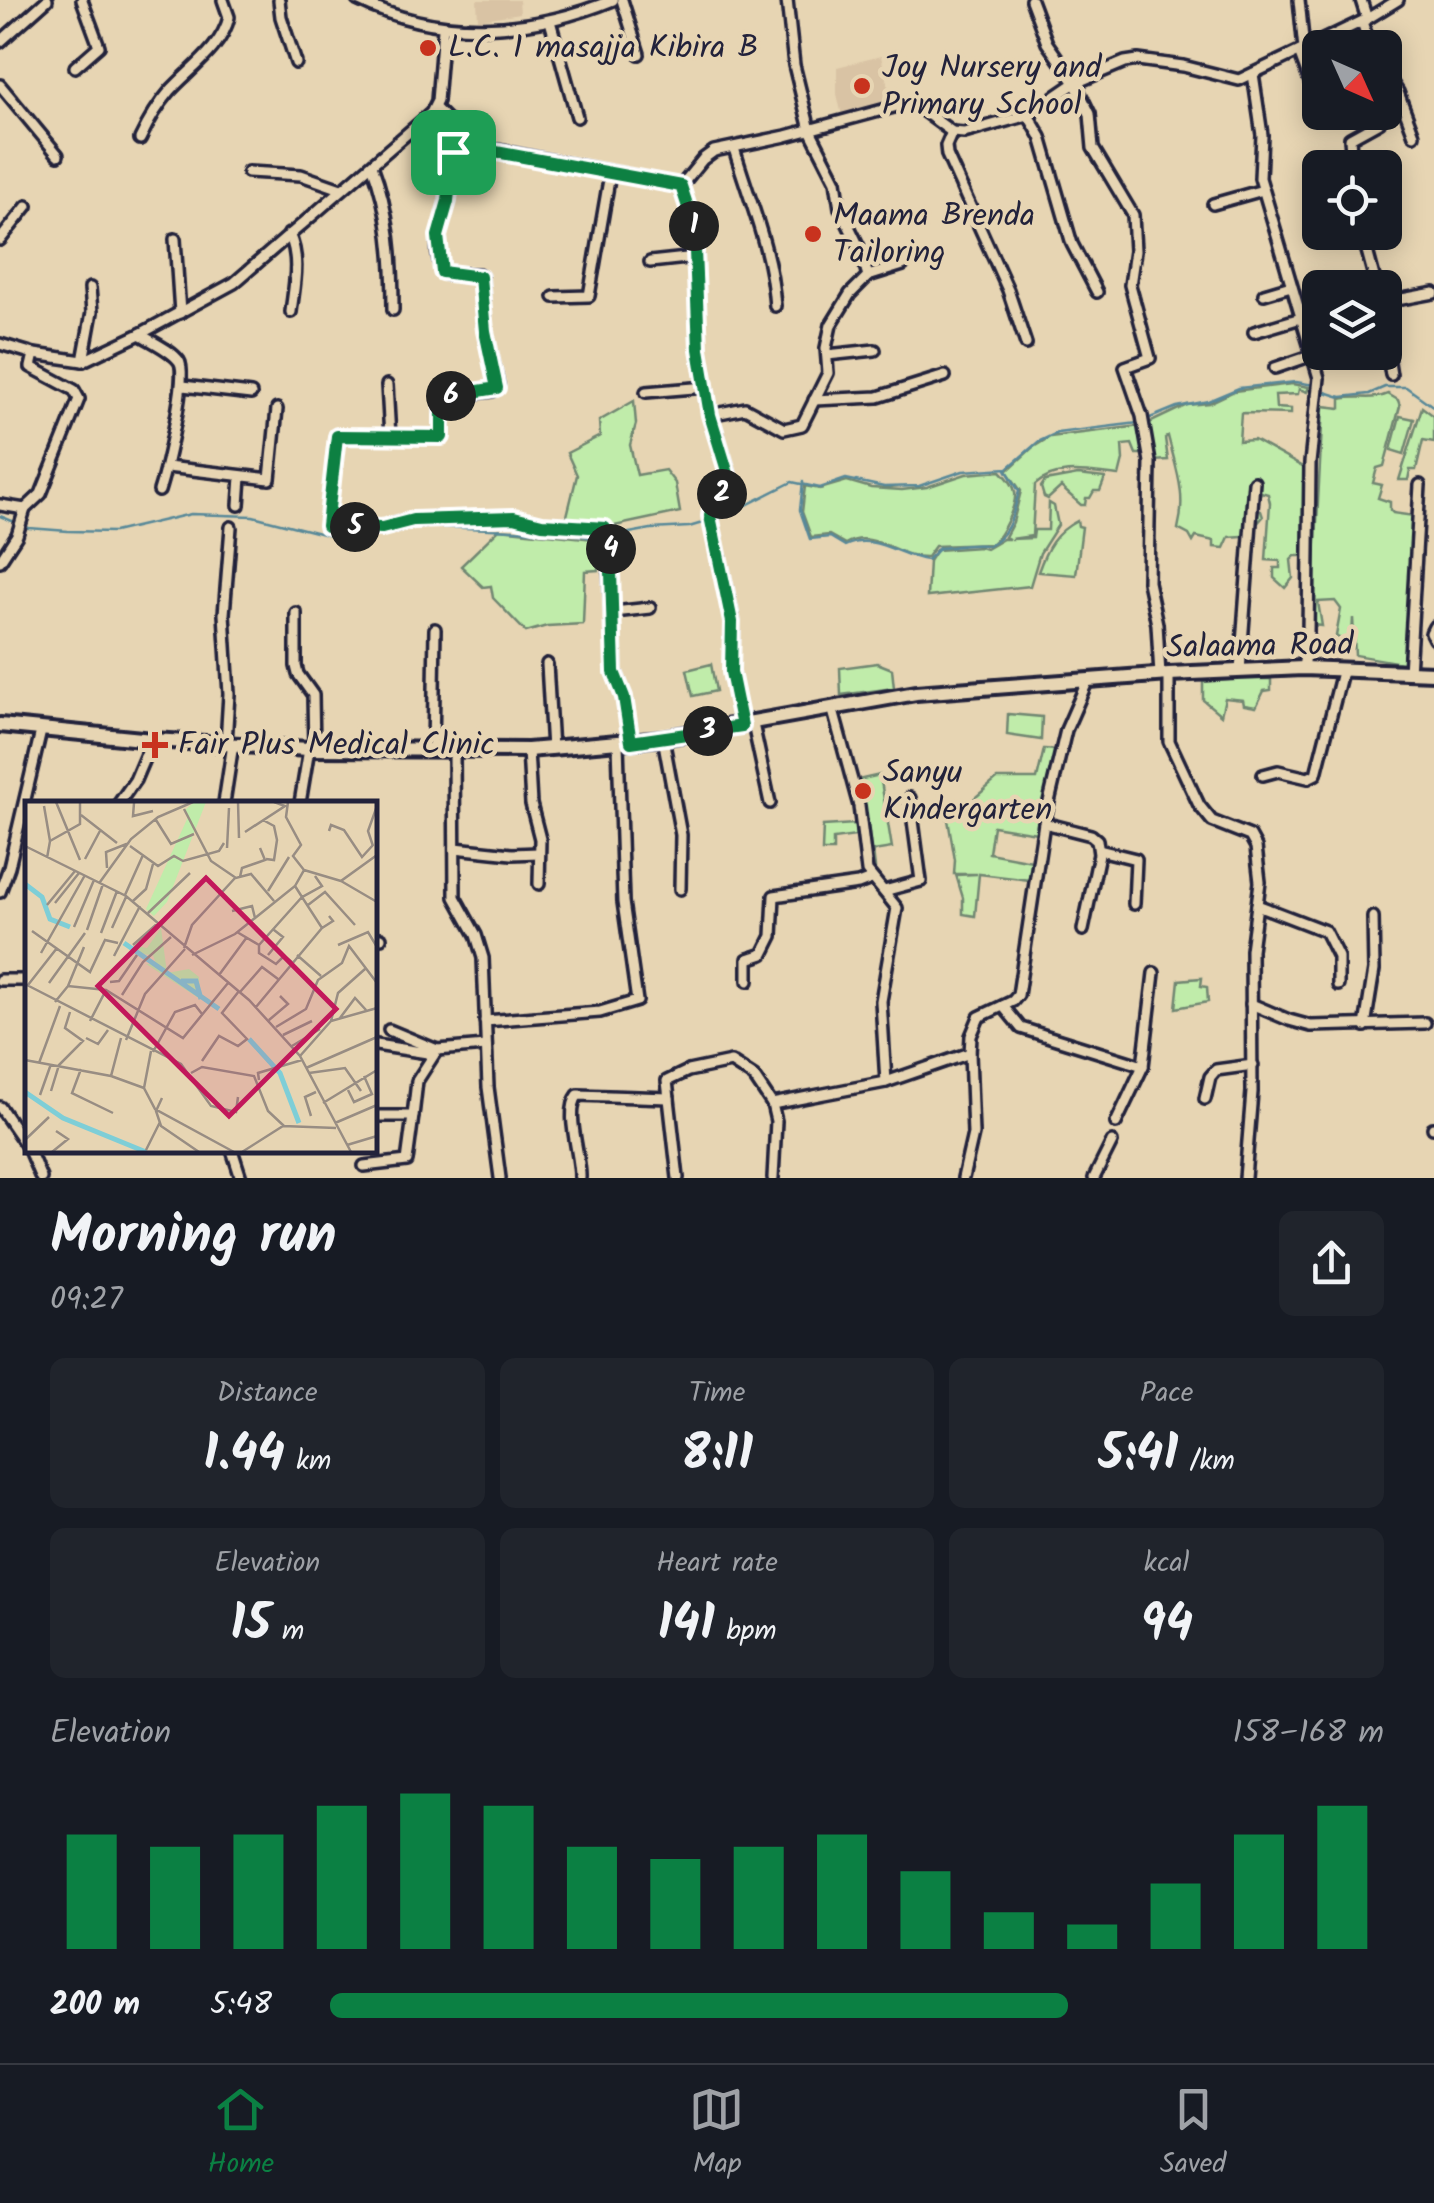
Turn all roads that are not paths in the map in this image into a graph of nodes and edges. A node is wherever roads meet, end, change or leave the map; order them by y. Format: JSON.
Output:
{"nodes":[{"id":1,"x":46,"y":0,"type":"edge"},
{"id":2,"x":82,"y":0,"type":"edge"},
{"id":3,"x":223,"y":0,"type":"edge"},
{"id":4,"x":279,"y":0,"type":"edge"},
{"id":5,"x":357,"y":0,"type":"edge"},
{"id":6,"x":614,"y":0,"type":"edge"},
{"id":7,"x":622,"y":0,"type":"edge"},
{"id":8,"x":788,"y":0,"type":"edge"},
{"id":9,"x":1031,"y":0,"type":"edge"},
{"id":10,"x":1300,"y":0,"type":"edge"},
{"id":11,"x":1361,"y":0,"type":"edge"},
{"id":12,"x":1398,"y":0,"type":"edge"},
{"id":13,"x":1364,"y":20,"type":"junction"},
{"id":14,"x":550,"y":21,"type":"junction"},
{"id":15,"x":444,"y":28,"type":"junction"},
{"id":16,"x":1366,"y":30,"type":"edge"},
{"id":17,"x":0,"y":42,"type":"edge"},
{"id":18,"x":1301,"y":50,"type":"junction"},
{"id":19,"x":1302,"y":53,"type":"edge"},
{"id":20,"x":639,"y":54,"type":"dead end"},
{"id":21,"x":296,"y":63,"type":"dead end"},
{"id":22,"x":74,"y":66,"type":"dead end"},
{"id":23,"x":1254,"y":74,"type":"junction"},
{"id":24,"x":1075,"y":82,"type":"junction"},
{"id":25,"x":0,"y":86,"type":"edge"},
{"id":26,"x":435,"y":108,"type":"junction"},
{"id":27,"x":1402,"y":111,"type":"edge"},
{"id":28,"x":1028,"y":115,"type":"junction"},
{"id":29,"x":577,"y":117,"type":"dead end"},
{"id":30,"x":810,"y":130,"type":"junction"},
{"id":31,"x":1364,"y":130,"type":"edge"},
{"id":32,"x":952,"y":132,"type":"junction"},
{"id":33,"x":1414,"y":135,"type":"dead end"},
{"id":34,"x":140,"y":139,"type":"dead end"},
{"id":35,"x":734,"y":148,"type":"junction"},
{"id":36,"x":1351,"y":150,"type":"edge"},
{"id":37,"x":453,"y":152,"type":"junction"},
{"id":38,"x":58,"y":155,"type":"dead end"},
{"id":39,"x":372,"y":165,"type":"junction"},
{"id":40,"x":248,"y":172,"type":"dead end"},
{"id":41,"x":610,"y":174,"type":"junction"},
{"id":42,"x":681,"y":186,"type":"junction"},
{"id":43,"x":342,"y":189,"type":"junction"},
{"id":44,"x":1262,"y":190,"type":"junction"},
{"id":45,"x":1213,"y":204,"type":"dead end"},
{"id":46,"x":27,"y":206,"type":"dead end"},
{"id":47,"x":289,"y":234,"type":"junction"},
{"id":48,"x":174,"y":239,"type":"dead end"},
{"id":49,"x":0,"y":240,"type":"edge"},
{"id":50,"x":696,"y":257,"type":"junction"},
{"id":51,"x":650,"y":262,"type":"dead end"},
{"id":52,"x":903,"y":264,"type":"dead end"},
{"id":53,"x":868,"y":276,"type":"junction"},
{"id":54,"x":1291,"y":286,"type":"junction"},
{"id":55,"x":90,"y":288,"type":"dead end"},
{"id":56,"x":1097,"y":292,"type":"dead end"},
{"id":57,"x":1434,"y":293,"type":"edge"},
{"id":58,"x":1264,"y":294,"type":"dead end"},
{"id":59,"x":554,"y":298,"type":"dead end"},
{"id":60,"x":1402,"y":300,"type":"dead end"},
{"id":61,"x":774,"y":306,"type":"dead end"},
{"id":62,"x":393,"y":310,"type":"dead end"},
{"id":63,"x":291,"y":312,"type":"dead end"},
{"id":64,"x":180,"y":313,"type":"junction"},
{"id":65,"x":1301,"y":318,"type":"junction"},
{"id":66,"x":1302,"y":321,"type":"edge"},
{"id":67,"x":1254,"y":332,"type":"dead end"},
{"id":68,"x":140,"y":334,"type":"junction"},
{"id":69,"x":0,"y":344,"type":"edge"},
{"id":70,"x":1026,"y":344,"type":"dead end"},
{"id":71,"x":875,"y":350,"type":"dead end"},
{"id":72,"x":34,"y":354,"type":"junction"},
{"id":73,"x":827,"y":355,"type":"junction"},
{"id":74,"x":1302,"y":359,"type":"edge"},
{"id":75,"x":83,"y":361,"type":"junction"},
{"id":76,"x":1276,"y":368,"type":"dead end"},
{"id":77,"x":1317,"y":370,"type":"edge"},
{"id":78,"x":1390,"y":370,"type":"edge"},
{"id":79,"x":1391,"y":375,"type":"dead end"},
{"id":80,"x":944,"y":376,"type":"dead end"},
{"id":81,"x":387,"y":384,"type":"dead end"},
{"id":82,"x":182,"y":386,"type":"junction"},
{"id":83,"x":706,"y":387,"type":"junction"},
{"id":84,"x":646,"y":392,"type":"dead end"},
{"id":85,"x":251,"y":394,"type":"dead end"},
{"id":86,"x":814,"y":400,"type":"junction"},
{"id":87,"x":276,"y":408,"type":"dead end"},
{"id":88,"x":710,"y":415,"type":"junction"},
{"id":89,"x":390,"y":436,"type":"junction"},
{"id":90,"x":166,"y":467,"type":"junction"},
{"id":91,"x":241,"y":476,"type":"junction"},
{"id":92,"x":1254,"y":482,"type":"dead end"},
{"id":93,"x":1420,"y":486,"type":"dead end"},
{"id":94,"x":159,"y":491,"type":"dead end"},
{"id":95,"x":0,"y":505,"type":"edge"},
{"id":96,"x":239,"y":506,"type":"dead end"},
{"id":97,"x":24,"y":510,"type":"junction"},
{"id":98,"x":231,"y":527,"type":"dead end"},
{"id":99,"x":0,"y":561,"type":"edge"},
{"id":100,"x":650,"y":608,"type":"dead end"},
{"id":101,"x":614,"y":612,"type":"junction"},
{"id":102,"x":296,"y":613,"type":"dead end"},
{"id":103,"x":1434,"y":627,"type":"edge"},
{"id":104,"x":435,"y":629,"type":"dead end"},
{"id":105,"x":1434,"y":640,"type":"edge"},
{"id":106,"x":547,"y":664,"type":"dead end"},
{"id":107,"x":1303,"y":668,"type":"junction"},
{"id":108,"x":1240,"y":671,"type":"junction"},
{"id":109,"x":1342,"y":672,"type":"junction"},
{"id":110,"x":1409,"y":673,"type":"junction"},
{"id":111,"x":1434,"y":674,"type":"edge"},
{"id":112,"x":1164,"y":675,"type":"junction"},
{"id":113,"x":1087,"y":682,"type":"junction"},
{"id":114,"x":832,"y":707,"type":"junction"},
{"id":115,"x":0,"y":725,"type":"edge"},
{"id":116,"x":748,"y":725,"type":"junction"},
{"id":117,"x":42,"y":731,"type":"junction"},
{"id":118,"x":664,"y":738,"type":"junction"},
{"id":119,"x":152,"y":740,"type":"junction"},
{"id":120,"x":625,"y":742,"type":"junction"},
{"id":121,"x":230,"y":743,"type":"junction"},
{"id":122,"x":312,"y":748,"type":"junction"},
{"id":123,"x":552,"y":749,"type":"junction"},
{"id":124,"x":454,"y":750,"type":"junction"},
{"id":125,"x":528,"y":750,"type":"junction"},
{"id":126,"x":434,"y":751,"type":"junction"},
{"id":127,"x":1263,"y":776,"type":"dead end"},
{"id":128,"x":910,"y":798,"type":"dead end"},
{"id":129,"x":26,"y":801,"type":"edge"},
{"id":130,"x":121,"y":801,"type":"edge"},
{"id":131,"x":224,"y":801,"type":"edge"},
{"id":132,"x":300,"y":801,"type":"edge"},
{"id":133,"x":25,"y":803,"type":"edge"},
{"id":134,"x":770,"y":803,"type":"dead end"},
{"id":135,"x":1044,"y":823,"type":"junction"},
{"id":136,"x":455,"y":848,"type":"junction"},
{"id":137,"x":1098,"y":850,"type":"junction"},
{"id":138,"x":538,"y":853,"type":"junction"},
{"id":139,"x":872,"y":879,"type":"junction"},
{"id":140,"x":539,"y":884,"type":"dead end"},
{"id":141,"x":680,"y":889,"type":"dead end"},
{"id":142,"x":884,"y":891,"type":"junction"},
{"id":143,"x":0,"y":892,"type":"edge"},
{"id":144,"x":1134,"y":904,"type":"dead end"},
{"id":145,"x":1257,"y":905,"type":"junction"},
{"id":146,"x":1373,"y":916,"type":"dead end"},
{"id":147,"x":1082,"y":930,"type":"dead end"},
{"id":148,"x":1154,"y":973,"type":"dead end"},
{"id":149,"x":748,"y":981,"type":"dead end"},
{"id":150,"x":1338,"y":985,"type":"dead end"},
{"id":151,"x":1251,"y":1004,"type":"junction"},
{"id":152,"x":1003,"y":1006,"type":"junction"},
{"id":153,"x":485,"y":1021,"type":"junction"},
{"id":154,"x":1425,"y":1024,"type":"dead end"},
{"id":155,"x":1366,"y":1026,"type":"junction"},
{"id":156,"x":390,"y":1030,"type":"dead end"},
{"id":157,"x":378,"y":1045,"type":"edge"},
{"id":158,"x":486,"y":1046,"type":"junction"},
{"id":159,"x":435,"y":1052,"type":"junction"},
{"id":160,"x":970,"y":1053,"type":"junction"},
{"id":161,"x":1252,"y":1065,"type":"junction"},
{"id":162,"x":1144,"y":1066,"type":"junction"},
{"id":163,"x":886,"y":1082,"type":"junction"},
{"id":164,"x":670,"y":1098,"type":"junction"},
{"id":165,"x":1205,"y":1099,"type":"dead end"},
{"id":166,"x":772,"y":1104,"type":"junction"},
{"id":167,"x":0,"y":1108,"type":"edge"},
{"id":168,"x":378,"y":1116,"type":"edge"},
{"id":169,"x":412,"y":1116,"type":"junction"},
{"id":170,"x":1116,"y":1123,"type":"dead end"},
{"id":171,"x":1112,"y":1142,"type":"dead end"},
{"id":172,"x":25,"y":1145,"type":"edge"},
{"id":173,"x":30,"y":1153,"type":"edge"},
{"id":174,"x":233,"y":1153,"type":"edge"},
{"id":175,"x":364,"y":1166,"type":"dead end"},
{"id":176,"x":41,"y":1178,"type":"edge"},
{"id":177,"x":241,"y":1178,"type":"edge"},
{"id":178,"x":500,"y":1178,"type":"edge"},
{"id":179,"x":580,"y":1178,"type":"edge"},
{"id":180,"x":678,"y":1178,"type":"edge"},
{"id":181,"x":774,"y":1178,"type":"edge"},
{"id":182,"x":962,"y":1178,"type":"edge"},
{"id":183,"x":1094,"y":1178,"type":"edge"},
{"id":184,"x":1246,"y":1178,"type":"edge"}],
"edges":[{"from":1,"to":17,"type":"street"},
{"from":2,"to":22,"type":"street"},
{"from":3,"to":34,"type":"street"},
{"from":4,"to":21,"type":"street"},
{"from":5,"to":15,"type":"street"},
{"from":6,"to":14,"type":"street"},
{"from":7,"to":20,"type":"street"},
{"from":8,"to":30,"type":"street"},
{"from":9,"to":24,"type":"street"},
{"from":10,"to":18,"type":"street"},
{"from":11,"to":13,"type":"street"},
{"from":12,"to":13,"type":"street"},
{"from":13,"to":16,"type":"street"},
{"from":13,"to":18,"type":"street"},
{"from":14,"to":15,"type":"street"},
{"from":14,"to":29,"type":"street"},
{"from":15,"to":26,"type":"street"},
{"from":18,"to":19,"type":"street"},
{"from":18,"to":23,"type":"street"},
{"from":23,"to":24,"type":"street"},
{"from":23,"to":44,"type":"street"},
{"from":24,"to":28,"type":"street"},
{"from":24,"to":112,"type":"street"},
{"from":25,"to":38,"type":"street"},
{"from":26,"to":37,"type":"street"},
{"from":26,"to":39,"type":"street"},
{"from":27,"to":33,"type":"street"},
{"from":28,"to":32,"type":"street"},
{"from":28,"to":56,"type":"street"},
{"from":30,"to":32,"type":"street"},
{"from":30,"to":35,"type":"street"},
{"from":30,"to":53,"type":"street"},
{"from":31,"to":36,"type":"street"},
{"from":32,"to":70,"type":"street"},
{"from":35,"to":42,"type":"street"},
{"from":35,"to":61,"type":"street"},
{"from":37,"to":41,"type":"street"},
{"from":37,"to":89,"type":"street"},
{"from":39,"to":43,"type":"street"},
{"from":39,"to":62,"type":"street"},
{"from":40,"to":43,"type":"street"},
{"from":41,"to":42,"type":"street"},
{"from":41,"to":59,"type":"street"},
{"from":42,"to":50,"type":"street"},
{"from":43,"to":47,"type":"street"},
{"from":44,"to":45,"type":"street"},
{"from":44,"to":54,"type":"street"},
{"from":46,"to":49,"type":"street"},
{"from":47,"to":63,"type":"street"},
{"from":47,"to":64,"type":"street"},
{"from":48,"to":64,"type":"street"},
{"from":50,"to":51,"type":"street"},
{"from":50,"to":83,"type":"street"},
{"from":52,"to":53,"type":"street"},
{"from":53,"to":73,"type":"street"},
{"from":54,"to":58,"type":"street"},
{"from":54,"to":65,"type":"street"},
{"from":55,"to":75,"type":"street"},
{"from":57,"to":60,"type":"street"},
{"from":64,"to":68,"type":"street"},
{"from":65,"to":66,"type":"street"},
{"from":65,"to":67,"type":"street"},
{"from":68,"to":75,"type":"street"},
{"from":68,"to":82,"type":"street"},
{"from":69,"to":72,"type":"street"},
{"from":71,"to":73,"type":"street"},
{"from":72,"to":75,"type":"street"},
{"from":72,"to":97,"type":"street"},
{"from":73,"to":86,"type":"street"},
{"from":74,"to":76,"type":"street"},
{"from":77,"to":107,"type":"street"},
{"from":78,"to":79,"type":"street"},
{"from":80,"to":86,"type":"street"},
{"from":81,"to":89,"type":"street"},
{"from":82,"to":85,"type":"street"},
{"from":82,"to":90,"type":"street"},
{"from":83,"to":84,"type":"street"},
{"from":83,"to":88,"type":"street"},
{"from":86,"to":88,"type":"street"},
{"from":87,"to":91,"type":"street"},
{"from":88,"to":116,"type":"street"},
{"from":89,"to":101,"type":"street"},
{"from":90,"to":91,"type":"street"},
{"from":90,"to":94,"type":"street"},
{"from":91,"to":96,"type":"street"},
{"from":92,"to":108,"type":"street"},
{"from":93,"to":110,"type":"street"},
{"from":95,"to":97,"type":"street"},
{"from":97,"to":99,"type":"street"},
{"from":98,"to":121,"type":"street"},
{"from":100,"to":101,"type":"street"},
{"from":101,"to":120,"type":"street"},
{"from":102,"to":122,"type":"street"},
{"from":103,"to":105,"type":"street"},
{"from":104,"to":126,"type":"street"},
{"from":106,"to":123,"type":"street"},
{"from":107,"to":108,"type":"main road","name":"Salaama Road"},
{"from":107,"to":109,"type":"main road","name":"Salaama Road"},
{"from":108,"to":112,"type":"main road","name":"Salaama Road"},
{"from":109,"to":110,"type":"main road","name":"Salaama Road"},
{"from":109,"to":127,"type":"street"},
{"from":110,"to":111,"type":"main road","name":"Salaama Road"},
{"from":112,"to":113,"type":"main road","name":"Salaama Road"},
{"from":112,"to":145,"type":"street"},
{"from":113,"to":114,"type":"main road","name":"Salaama Road"},
{"from":113,"to":135,"type":"street"},
{"from":114,"to":116,"type":"main road","name":"Salaama Road"},
{"from":114,"to":139,"type":"street"},
{"from":115,"to":117,"type":"main road","name":"Salaama Road"},
{"from":116,"to":118,"type":"main road","name":"Salaama Road"},
{"from":116,"to":134,"type":"street"},
{"from":117,"to":119,"type":"main road","name":"Salaama Road"},
{"from":117,"to":129,"type":"street"},
{"from":118,"to":120,"type":"main road","name":"Salaama Road"},
{"from":118,"to":141,"type":"street"},
{"from":119,"to":121,"type":"main road","name":"Salaama Road"},
{"from":119,"to":130,"type":"street"},
{"from":120,"to":123,"type":"main road","name":"Salaama Road"},
{"from":120,"to":153,"type":"street"},
{"from":121,"to":122,"type":"main road","name":"Salaama Road"},
{"from":121,"to":131,"type":"street"},
{"from":122,"to":126,"type":"main road","name":"Salaama Road"},
{"from":122,"to":132,"type":"street"},
{"from":123,"to":125,"type":"main road","name":"Salaama Road"},
{"from":124,"to":125,"type":"main road","name":"Salaama Road"},
{"from":124,"to":126,"type":"main road","name":"Salaama Road"},
{"from":124,"to":136,"type":"street"},
{"from":125,"to":138,"type":"street"},
{"from":128,"to":142,"type":"street"},
{"from":133,"to":143,"type":"street"},
{"from":135,"to":137,"type":"street"},
{"from":135,"to":152,"type":"street"},
{"from":136,"to":138,"type":"street"},
{"from":136,"to":153,"type":"street"},
{"from":137,"to":144,"type":"street"},
{"from":137,"to":147,"type":"street"},
{"from":138,"to":140,"type":"street"},
{"from":139,"to":142,"type":"street"},
{"from":139,"to":149,"type":"street"},
{"from":142,"to":163,"type":"street"},
{"from":145,"to":150,"type":"street"},
{"from":145,"to":151,"type":"street"},
{"from":146,"to":155,"type":"street"},
{"from":148,"to":162,"type":"street"},
{"from":151,"to":155,"type":"street"},
{"from":151,"to":161,"type":"street"},
{"from":152,"to":160,"type":"street"},
{"from":152,"to":162,"type":"street"},
{"from":153,"to":158,"type":"street"},
{"from":154,"to":155,"type":"street"},
{"from":156,"to":159,"type":"street"},
{"from":157,"to":159,"type":"street"},
{"from":158,"to":159,"type":"street"},
{"from":158,"to":178,"type":"street"},
{"from":159,"to":169,"type":"street"},
{"from":160,"to":163,"type":"street"},
{"from":160,"to":182,"type":"street"},
{"from":161,"to":165,"type":"street"},
{"from":161,"to":184,"type":"street"},
{"from":162,"to":170,"type":"street"},
{"from":163,"to":166,"type":"street"},
{"from":164,"to":166,"type":"street"},
{"from":164,"to":179,"type":"street"},
{"from":164,"to":180,"type":"street"},
{"from":166,"to":181,"type":"street"},
{"from":167,"to":172,"type":"street"},
{"from":168,"to":169,"type":"street"},
{"from":169,"to":175,"type":"street"},
{"from":171,"to":183,"type":"street"},
{"from":173,"to":176,"type":"street"},
{"from":174,"to":177,"type":"street"}]}
